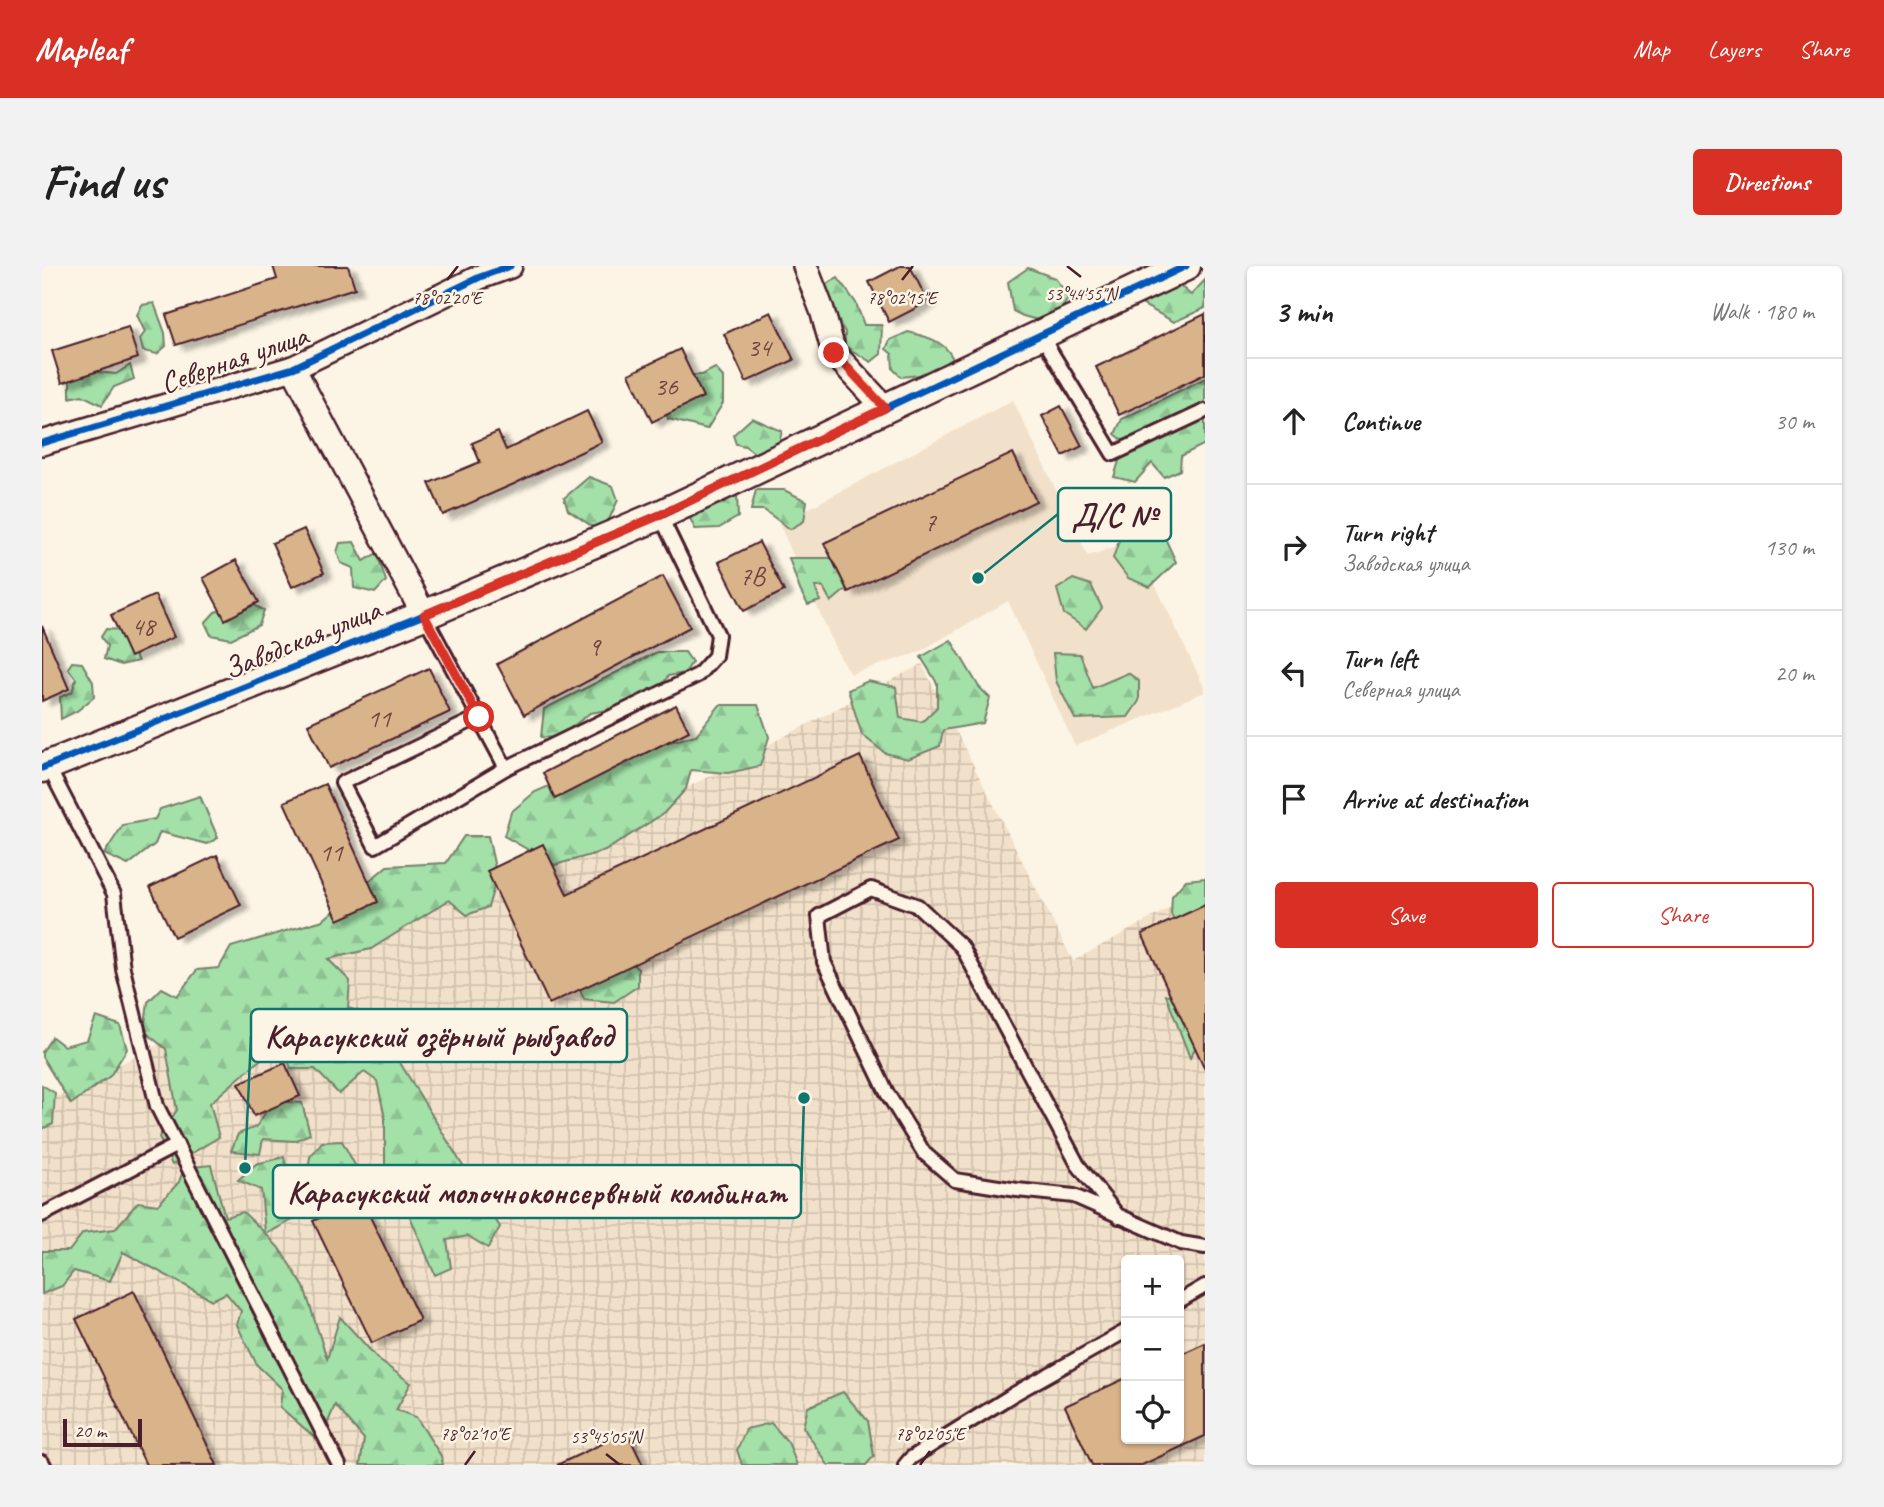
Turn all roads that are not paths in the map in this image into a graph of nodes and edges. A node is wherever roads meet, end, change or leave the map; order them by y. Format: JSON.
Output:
{"nodes":[{"id":1,"x":510,"y":266,"type":"edge"},
{"id":2,"x":806,"y":266,"type":"edge"},
{"id":3,"x":1186,"y":266,"type":"edge"},
{"id":4,"x":1041,"y":335,"type":"junction"},
{"id":5,"x":293,"y":368,"type":"junction"},
{"id":6,"x":885,"y":408,"type":"junction"},
{"id":7,"x":1205,"y":411,"type":"edge"},
{"id":8,"x":42,"y":443,"type":"edge"},
{"id":9,"x":660,"y":515,"type":"junction"},
{"id":10,"x":424,"y":615,"type":"junction"},
{"id":11,"x":479,"y":717,"type":"junction"},
{"id":12,"x":45,"y":767,"type":"edge"},
{"id":13,"x":506,"y":768,"type":"junction"},
{"id":14,"x":177,"y":1145,"type":"junction"},
{"id":15,"x":42,"y":1215,"type":"edge"},
{"id":16,"x":1119,"y":1217,"type":"junction"},
{"id":17,"x":1205,"y":1247,"type":"edge"},
{"id":18,"x":1205,"y":1286,"type":"edge"},
{"id":19,"x":1184,"y":1298,"type":"edge"},
{"id":20,"x":1121,"y":1334,"type":"edge"},
{"id":21,"x":339,"y":1465,"type":"edge"},
{"id":22,"x":905,"y":1465,"type":"edge"}],
"edges":[{"from":1,"to":5,"type":"street","name":"Северная улица"},
{"from":2,"to":6,"type":"street"},
{"from":3,"to":4,"type":"street","name":"Заводская улица"},
{"from":4,"to":6,"type":"street","name":"Заводская улица"},
{"from":4,"to":7,"type":"lane"},
{"from":5,"to":8,"type":"street","name":"Северная улица"},
{"from":5,"to":10,"type":"street"},
{"from":6,"to":9,"type":"street","name":"Заводская улица"},
{"from":9,"to":10,"type":"street","name":"Заводская улица"},
{"from":9,"to":13,"type":"lane"},
{"from":10,"to":11,"type":"lane"},
{"from":10,"to":12,"type":"street","name":"Заводская улица"},
{"from":11,"to":13,"type":"lane"},
{"from":11,"to":13,"type":"lane"},
{"from":12,"to":14,"type":"lane"},
{"from":14,"to":15,"type":"lane"},
{"from":14,"to":21,"type":"lane"},
{"from":16,"to":16,"type":"lane"},
{"from":16,"to":17,"type":"lane"},
{"from":18,"to":19,"type":"lane"},
{"from":20,"to":22,"type":"lane"}]}
